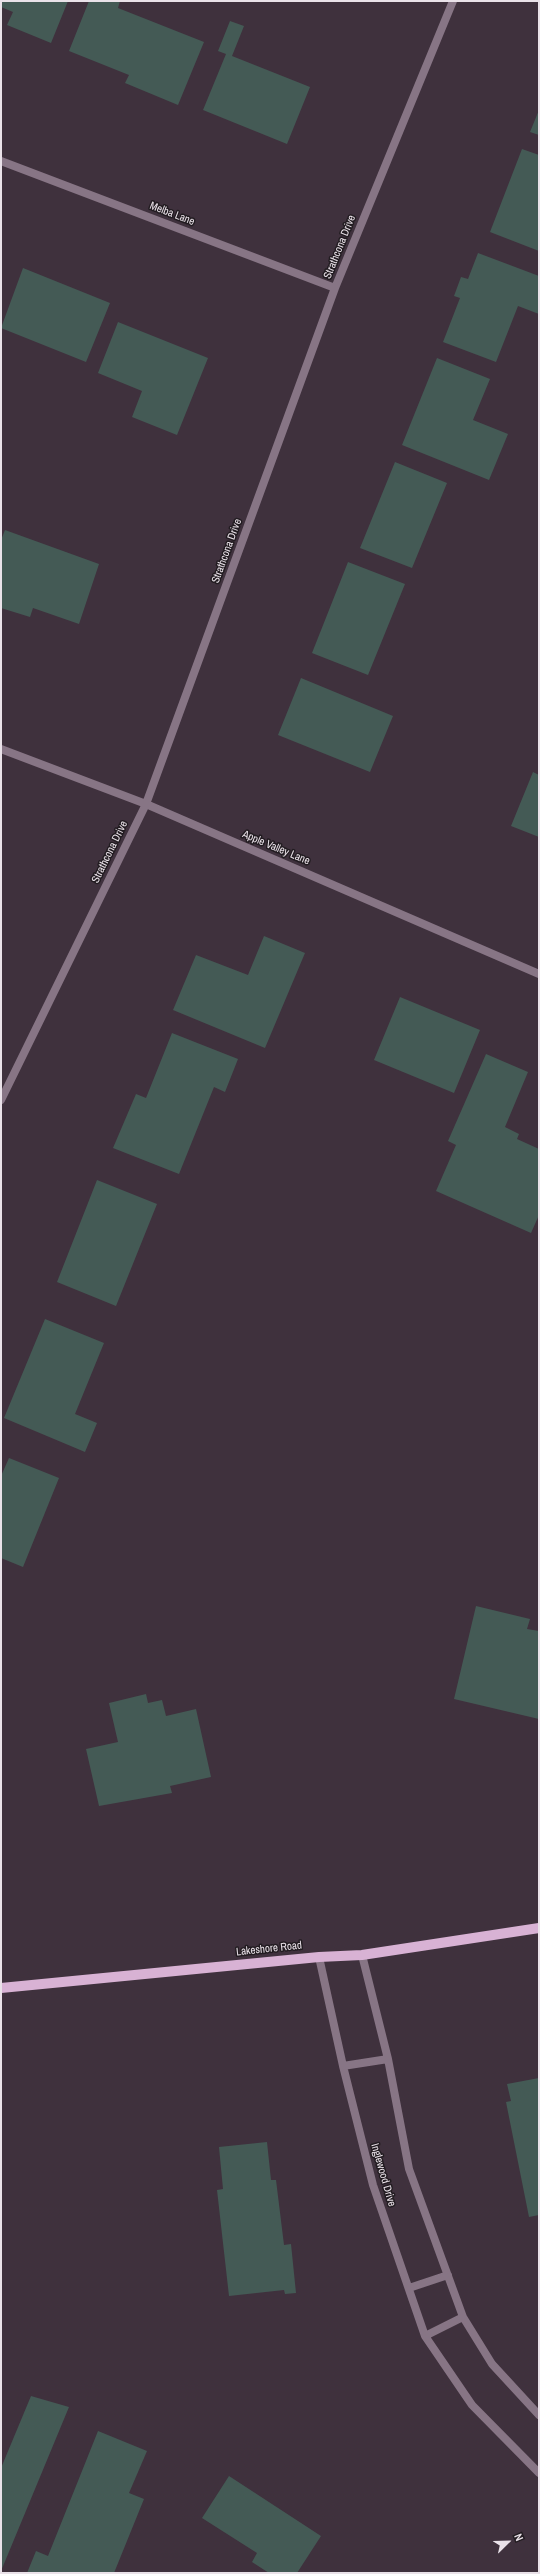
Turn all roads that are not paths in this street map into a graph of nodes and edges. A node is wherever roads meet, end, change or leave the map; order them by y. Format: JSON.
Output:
{"nodes":[{"id":1,"x":453,"y":1,"type":"edge"},
{"id":2,"x":1,"y":161,"type":"edge"},
{"id":3,"x":335,"y":288,"type":"junction"},
{"id":4,"x":1,"y":749,"type":"edge"},
{"id":5,"x":146,"y":804,"type":"junction"},
{"id":6,"x":539,"y":974,"type":"edge"},
{"id":7,"x":1,"y":1100,"type":"edge"},
{"id":8,"x":539,"y":1928,"type":"edge"},
{"id":9,"x":362,"y":1955,"type":"junction"},
{"id":10,"x":319,"y":1957,"type":"junction"},
{"id":11,"x":1,"y":1988,"type":"edge"},
{"id":12,"x":388,"y":2059,"type":"junction"},
{"id":13,"x":343,"y":2066,"type":"junction"},
{"id":14,"x":448,"y":2275,"type":"junction"},
{"id":15,"x":409,"y":2288,"type":"junction"},
{"id":16,"x":463,"y":2317,"type":"junction"},
{"id":17,"x":425,"y":2336,"type":"junction"},
{"id":18,"x":539,"y":2415,"type":"edge"},
{"id":19,"x":539,"y":2473,"type":"edge"}],
"edges":[{"from":1,"to":3,"type":"street","name":"Strathcona Drive"},
{"from":2,"to":3,"type":"street","name":"Melba Lane"},
{"from":3,"to":5,"type":"street","name":"Strathcona Drive"},
{"from":4,"to":5,"type":"street","name":"Apple Valley Lane"},
{"from":5,"to":6,"type":"street","name":"Apple Valley Lane"},
{"from":5,"to":7,"type":"street","name":"Strathcona Drive"},
{"from":8,"to":9,"type":"main road","name":"Lakeshore Road"},
{"from":9,"to":10,"type":"main road","name":"Lakeshore Road"},
{"from":9,"to":12,"type":"street"},
{"from":10,"to":11,"type":"main road","name":"Lakeshore Road"},
{"from":10,"to":13,"type":"street","name":"Inglewood Drive"},
{"from":12,"to":13,"type":"street"},
{"from":12,"to":14,"type":"street"},
{"from":13,"to":15,"type":"street","name":"Inglewood Drive"},
{"from":14,"to":15,"type":"street"},
{"from":14,"to":16,"type":"street"},
{"from":15,"to":17,"type":"street","name":"Inglewood Drive"},
{"from":16,"to":17,"type":"street"},
{"from":16,"to":18,"type":"street"},
{"from":17,"to":19,"type":"street","name":"Inglewood Drive"}]}
